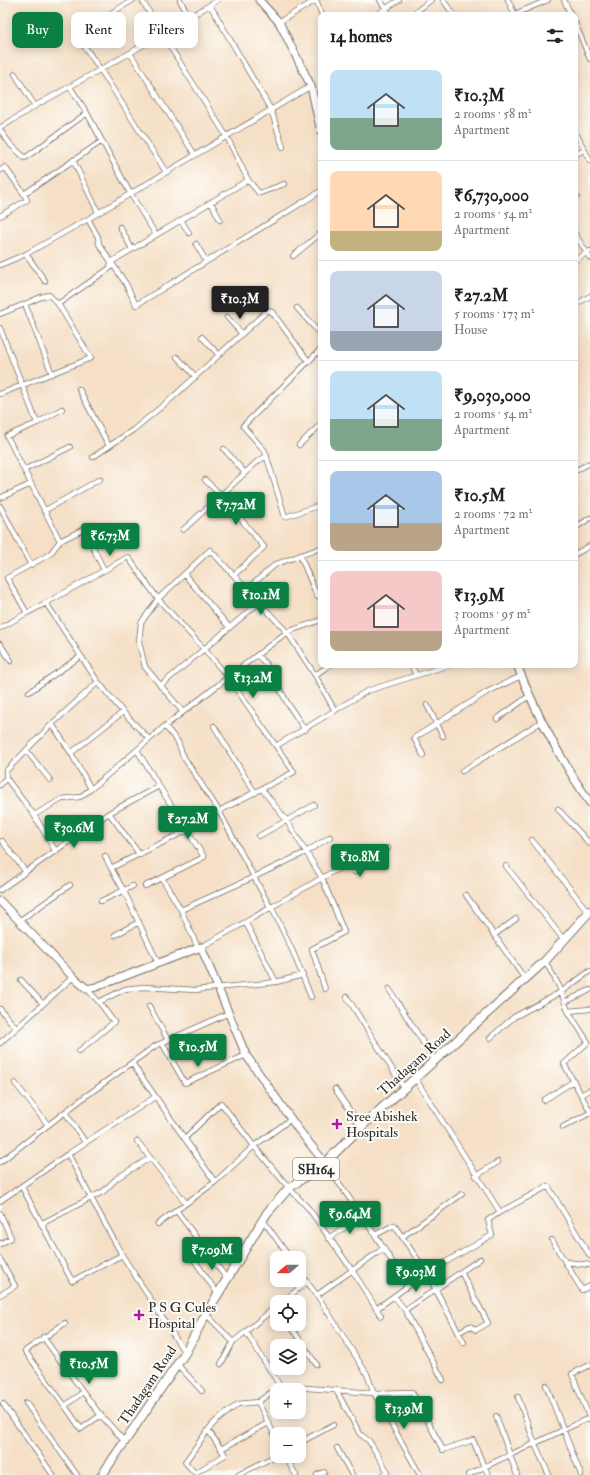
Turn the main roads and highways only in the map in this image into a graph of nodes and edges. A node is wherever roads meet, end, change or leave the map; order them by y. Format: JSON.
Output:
{"nodes":[{"id":1,"x":590,"y":912,"type":"edge"},
{"id":2,"x":102,"y":1475,"type":"edge"}],
"edges":[{"from":1,"to":2,"type":"main road","name":"Thadagam Road","number":"SH164"}]}
